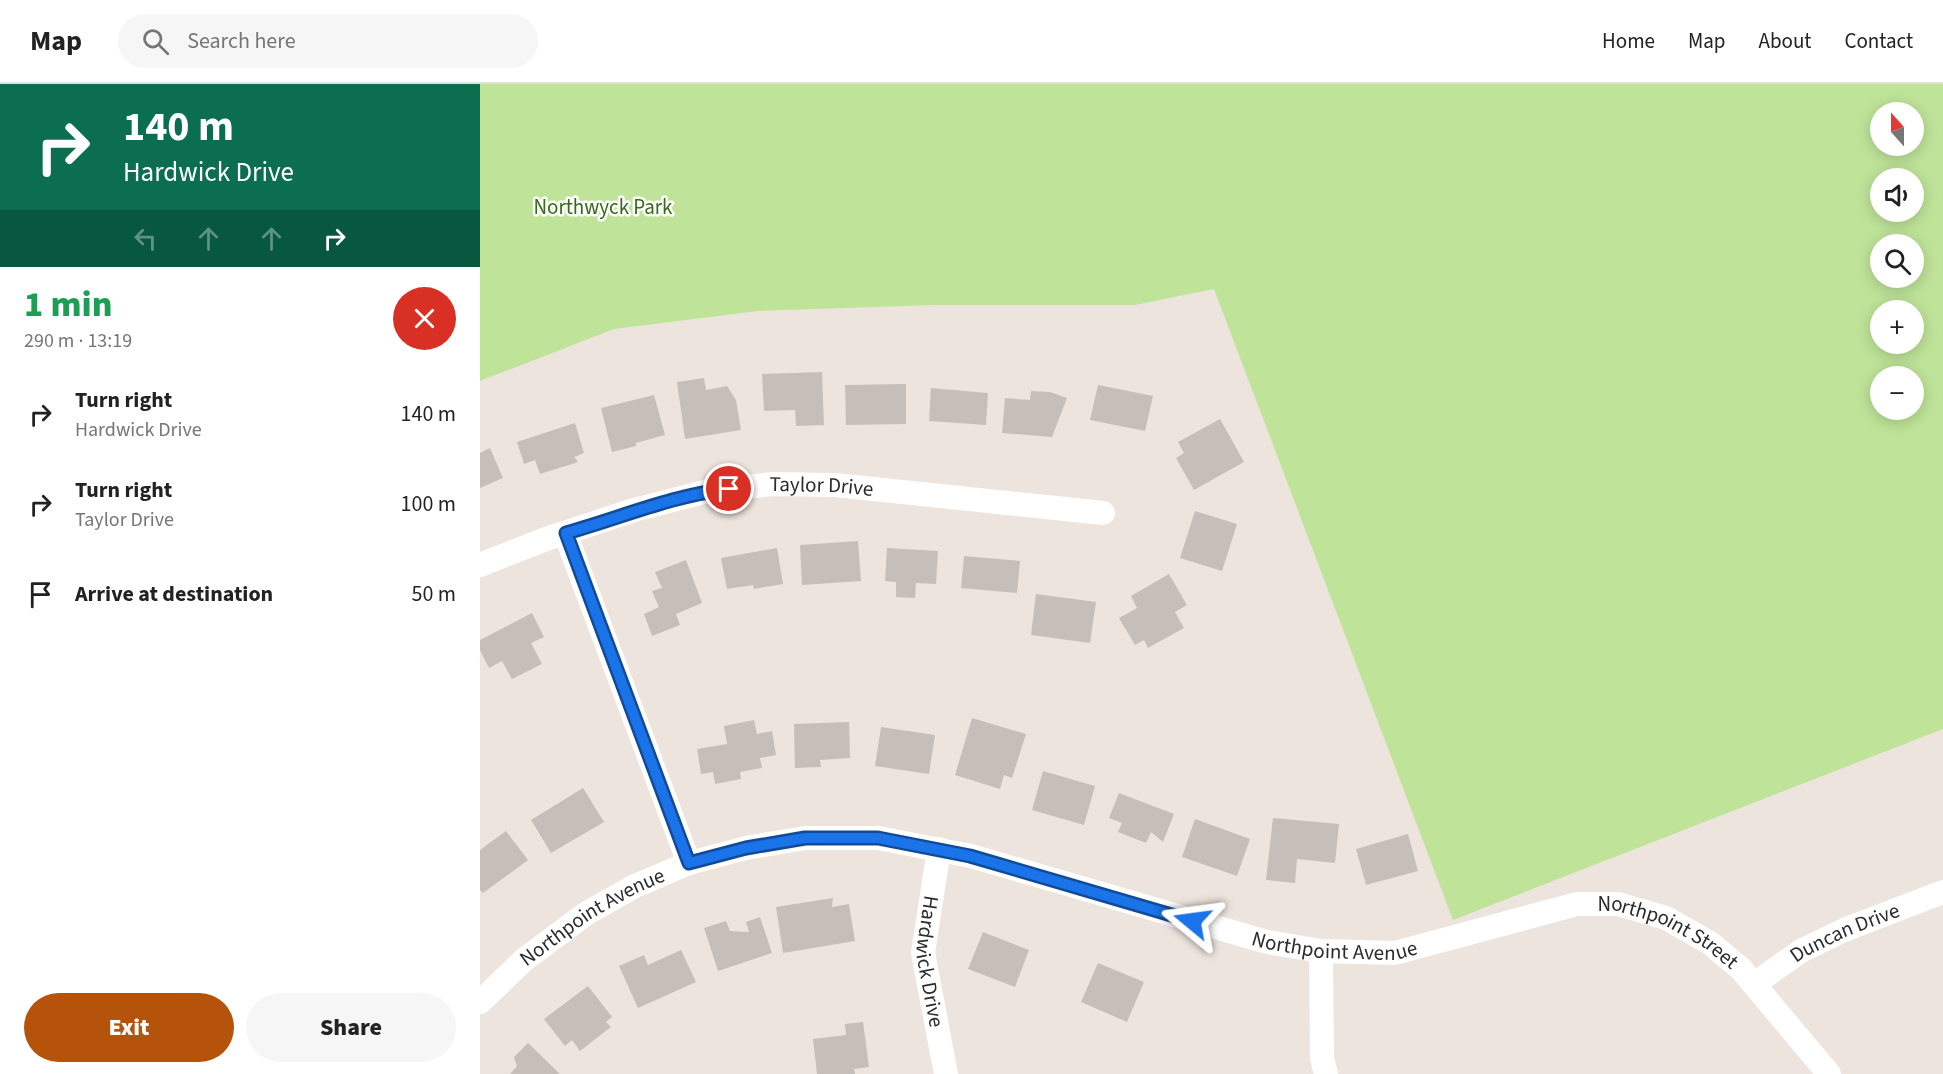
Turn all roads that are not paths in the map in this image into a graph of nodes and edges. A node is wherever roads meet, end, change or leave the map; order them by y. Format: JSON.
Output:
{"nodes":[{"id":1,"x":1103,"y":513,"type":"dead end"},
{"id":2,"x":566,"y":533,"type":"junction"},
{"id":3,"x":480,"y":565,"type":"edge"},
{"id":4,"x":939,"y":849,"type":"junction"},
{"id":5,"x":689,"y":863,"type":"junction"},
{"id":6,"x":1943,"y":892,"type":"edge"},
{"id":7,"x":1458,"y":936,"type":"joint"},
{"id":8,"x":1321,"y":951,"type":"junction"},
{"id":9,"x":1754,"y":984,"type":"junction"},
{"id":10,"x":480,"y":1002,"type":"edge"},
{"id":11,"x":946,"y":1074,"type":"edge"},
{"id":12,"x":1326,"y":1074,"type":"edge"},
{"id":13,"x":1829,"y":1074,"type":"edge"}],
"edges":[{"from":1,"to":2,"type":"street","name":"Taylor Drive"},
{"from":2,"to":3,"type":"street","name":"Taylor Drive"},
{"from":2,"to":5,"type":"street"},
{"from":4,"to":5,"type":"street","name":"Northpoint Avenue"},
{"from":4,"to":8,"type":"street","name":"Northpoint Avenue"},
{"from":4,"to":11,"type":"street","name":"Hardwick Drive"},
{"from":5,"to":10,"type":"street","name":"Northpoint Avenue"},
{"from":6,"to":9,"type":"street","name":"Duncan Drive"},
{"from":7,"to":8,"type":"street","name":"Northpoint Avenue"},
{"from":7,"to":9,"type":"street","name":"Northpoint Street"},
{"from":8,"to":12,"type":"street"},
{"from":9,"to":13,"type":"street","name":"Northpoint Street"}]}
